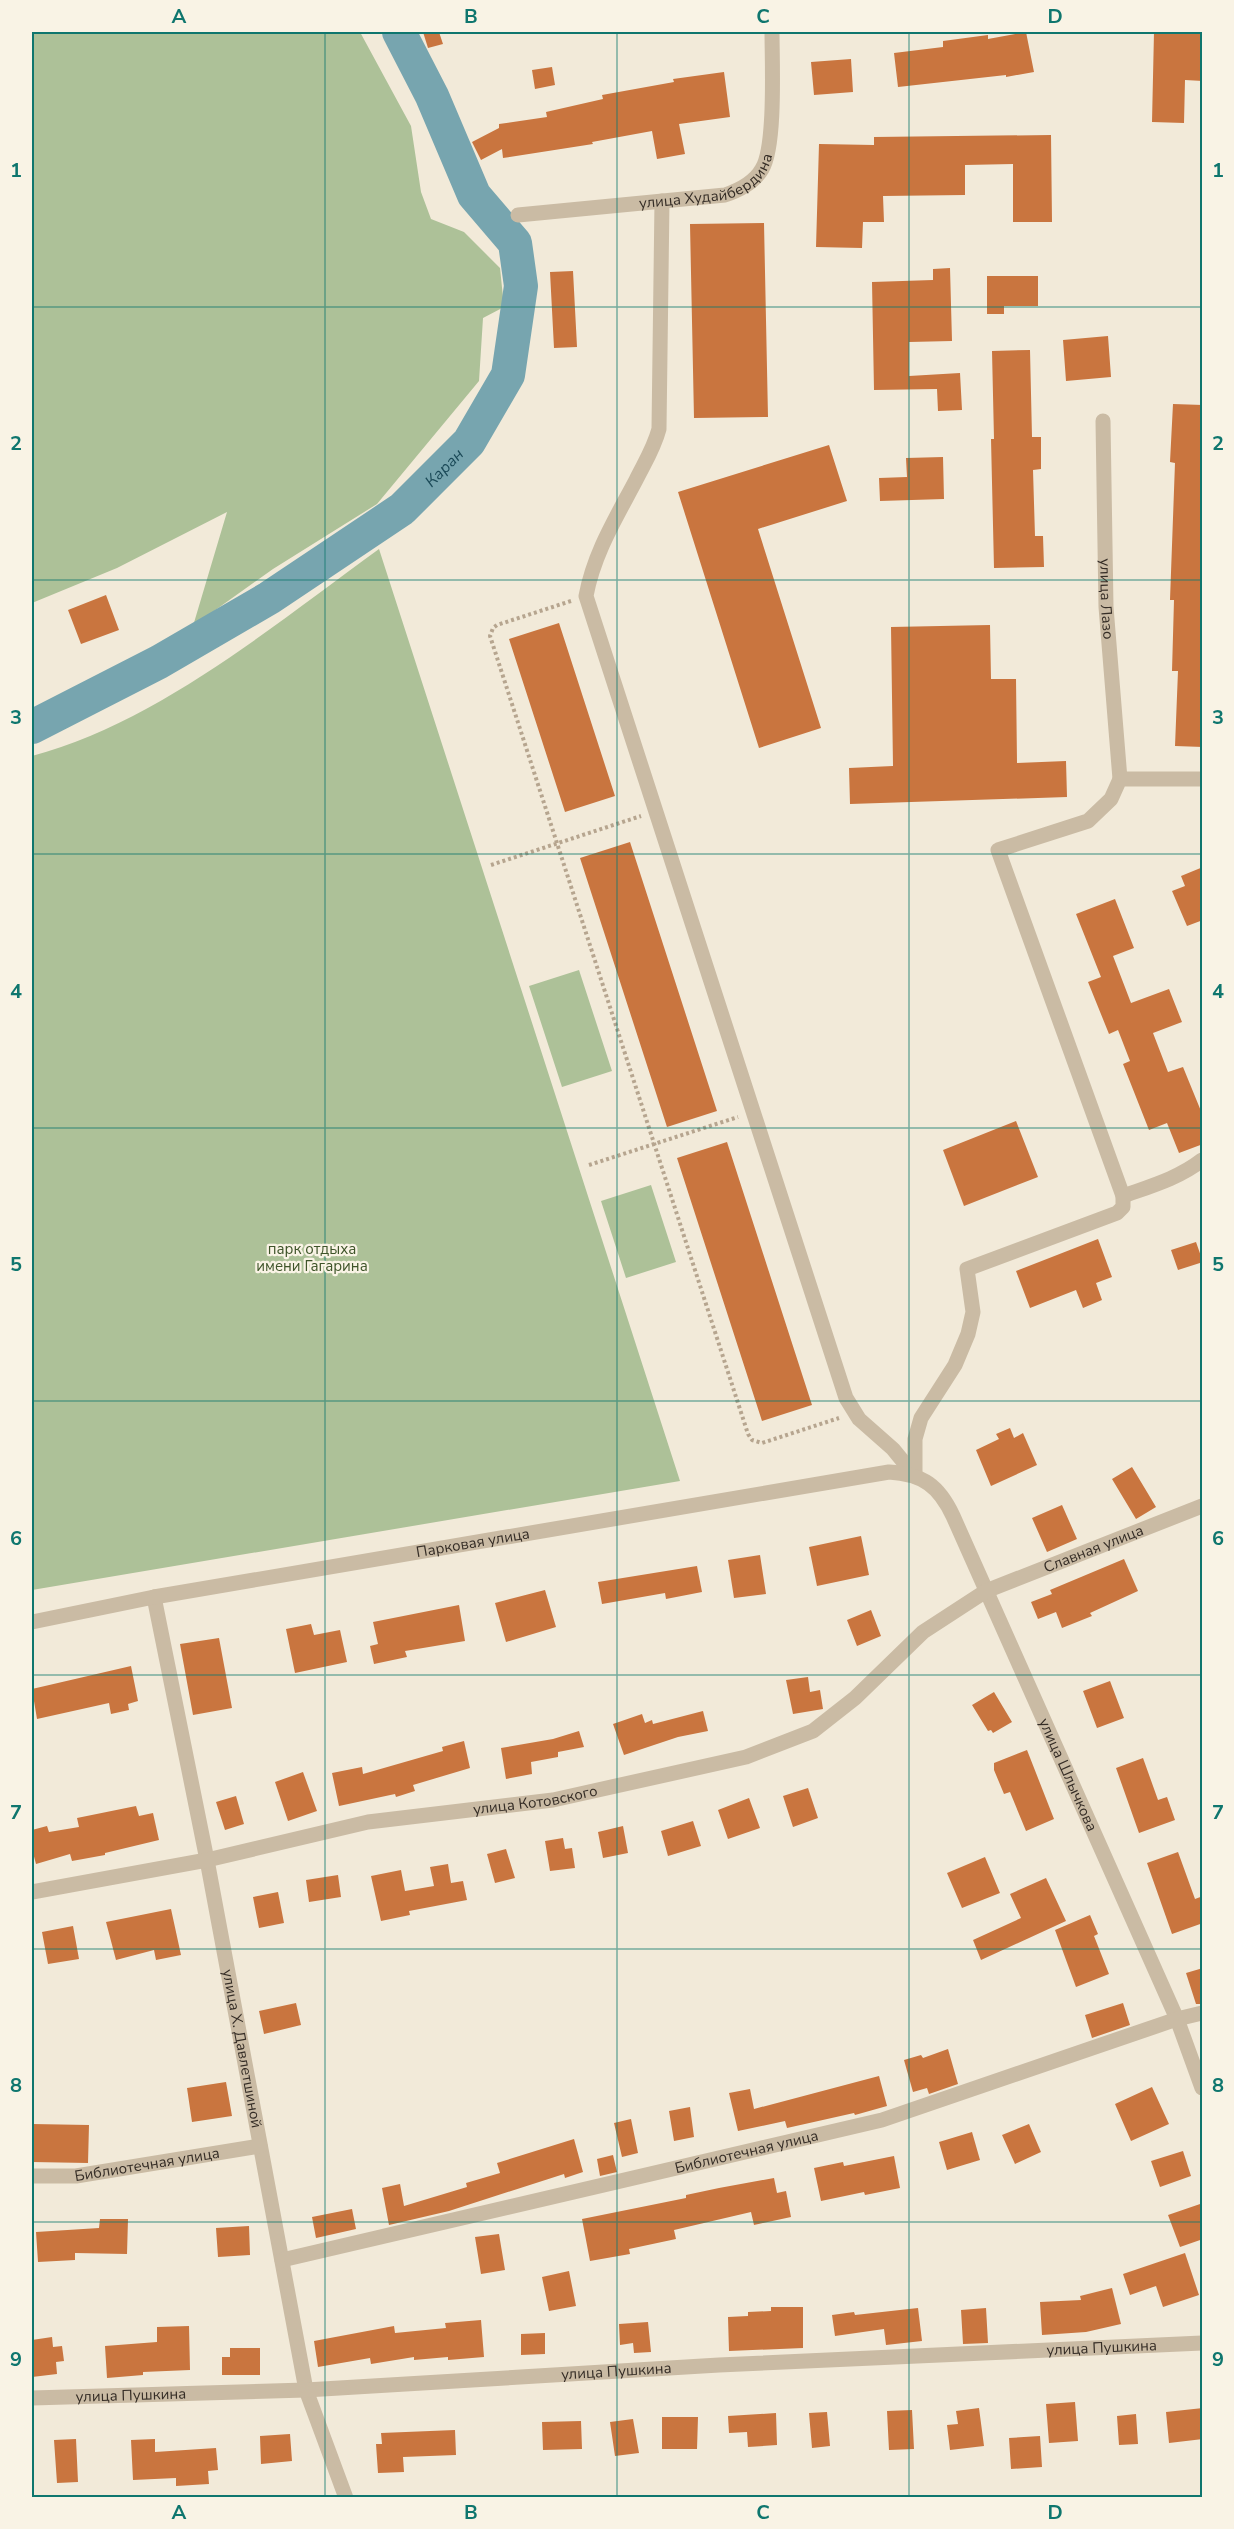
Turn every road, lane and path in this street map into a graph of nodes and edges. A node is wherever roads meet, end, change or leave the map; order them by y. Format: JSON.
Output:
{"nodes":[{"id":1,"x":772,"y":32,"type":"edge"},
{"id":2,"x":662,"y":201,"type":"junction"},
{"id":3,"x":518,"y":215,"type":"dead end"},
{"id":4,"x":1103,"y":421,"type":"dead end"},
{"id":5,"x":586,"y":596,"type":"junction"},
{"id":6,"x":1120,"y":779,"type":"junction"},
{"id":7,"x":1203,"y":779,"type":"edge"},
{"id":8,"x":656,"y":811,"type":"junction"},
{"id":9,"x":557,"y":844,"type":"junction"},
{"id":10,"x":491,"y":865,"type":"dead end"},
{"id":11,"x":753,"y":1112,"type":"junction"},
{"id":12,"x":654,"y":1144,"type":"junction"},
{"id":13,"x":1203,"y":1160,"type":"edge"},
{"id":14,"x":589,"y":1165,"type":"dead end"},
{"id":15,"x":1123,"y":1196,"type":"junction"},
{"id":16,"x":854,"y":1413,"type":"junction"},
{"id":17,"x":915,"y":1476,"type":"junction"},
{"id":18,"x":1203,"y":1506,"type":"edge"},
{"id":19,"x":986,"y":1591,"type":"junction"},
{"id":20,"x":154,"y":1596,"type":"junction"},
{"id":21,"x":32,"y":1622,"type":"edge"},
{"id":22,"x":207,"y":1860,"type":"junction"},
{"id":23,"x":32,"y":1892,"type":"edge"},
{"id":24,"x":1203,"y":2013,"type":"edge"},
{"id":25,"x":1177,"y":2019,"type":"junction"},
{"id":26,"x":1203,"y":2088,"type":"edge"},
{"id":27,"x":260,"y":2146,"type":"junction"},
{"id":28,"x":32,"y":2176,"type":"edge"},
{"id":29,"x":282,"y":2260,"type":"junction"},
{"id":30,"x":1203,"y":2343,"type":"edge"},
{"id":31,"x":306,"y":2390,"type":"junction"},
{"id":32,"x":32,"y":2398,"type":"edge"},
{"id":33,"x":346,"y":2498,"type":"edge"}],
"edges":[{"from":1,"to":2,"type":"street","name":"улица Худайбердина"},
{"from":2,"to":3,"type":"street","name":"улица Худайбердина"},
{"from":2,"to":5,"type":"street"},
{"from":4,"to":6,"type":"street","name":"улица Лазо"},
{"from":5,"to":8,"type":"street"},
{"from":5,"to":9,"type":"path"},
{"from":6,"to":7,"type":"street"},
{"from":6,"to":15,"type":"street"},
{"from":8,"to":9,"type":"path"},
{"from":8,"to":11,"type":"street"},
{"from":9,"to":10,"type":"path"},
{"from":9,"to":12,"type":"path"},
{"from":11,"to":12,"type":"path"},
{"from":11,"to":16,"type":"street"},
{"from":12,"to":14,"type":"path"},
{"from":12,"to":16,"type":"path"},
{"from":13,"to":15,"type":"street"},
{"from":15,"to":17,"type":"street"},
{"from":16,"to":17,"type":"street"},
{"from":17,"to":19,"type":"street","name":"улица Шлычкова"},
{"from":17,"to":20,"type":"street","name":"Парковая улица"},
{"from":18,"to":19,"type":"street","name":"Славная улица"},
{"from":19,"to":22,"type":"street","name":"улица Котовского"},
{"from":19,"to":25,"type":"street","name":"улица Шлычкова"},
{"from":20,"to":21,"type":"street","name":"Парковая улица"},
{"from":20,"to":22,"type":"street","name":"улица Х. Давлетшиной"},
{"from":22,"to":23,"type":"street","name":"улица Котовского"},
{"from":22,"to":27,"type":"street","name":"улица Х. Давлетшиной"},
{"from":24,"to":25,"type":"street","name":"Библиотечная улица"},
{"from":25,"to":26,"type":"street","name":"улица Шлычкова"},
{"from":25,"to":29,"type":"street","name":"Библиотечная улица"},
{"from":27,"to":28,"type":"street","name":"Библиотечная улица"},
{"from":27,"to":29,"type":"street","name":"улица Х. Давлетшиной"},
{"from":29,"to":31,"type":"street","name":"улица Х. Давлетшиной"},
{"from":30,"to":31,"type":"street","name":"улица Пушкина"},
{"from":31,"to":32,"type":"street","name":"улица Пушкина"},
{"from":31,"to":33,"type":"street","name":"улица Х. Давлетшиной"}]}
